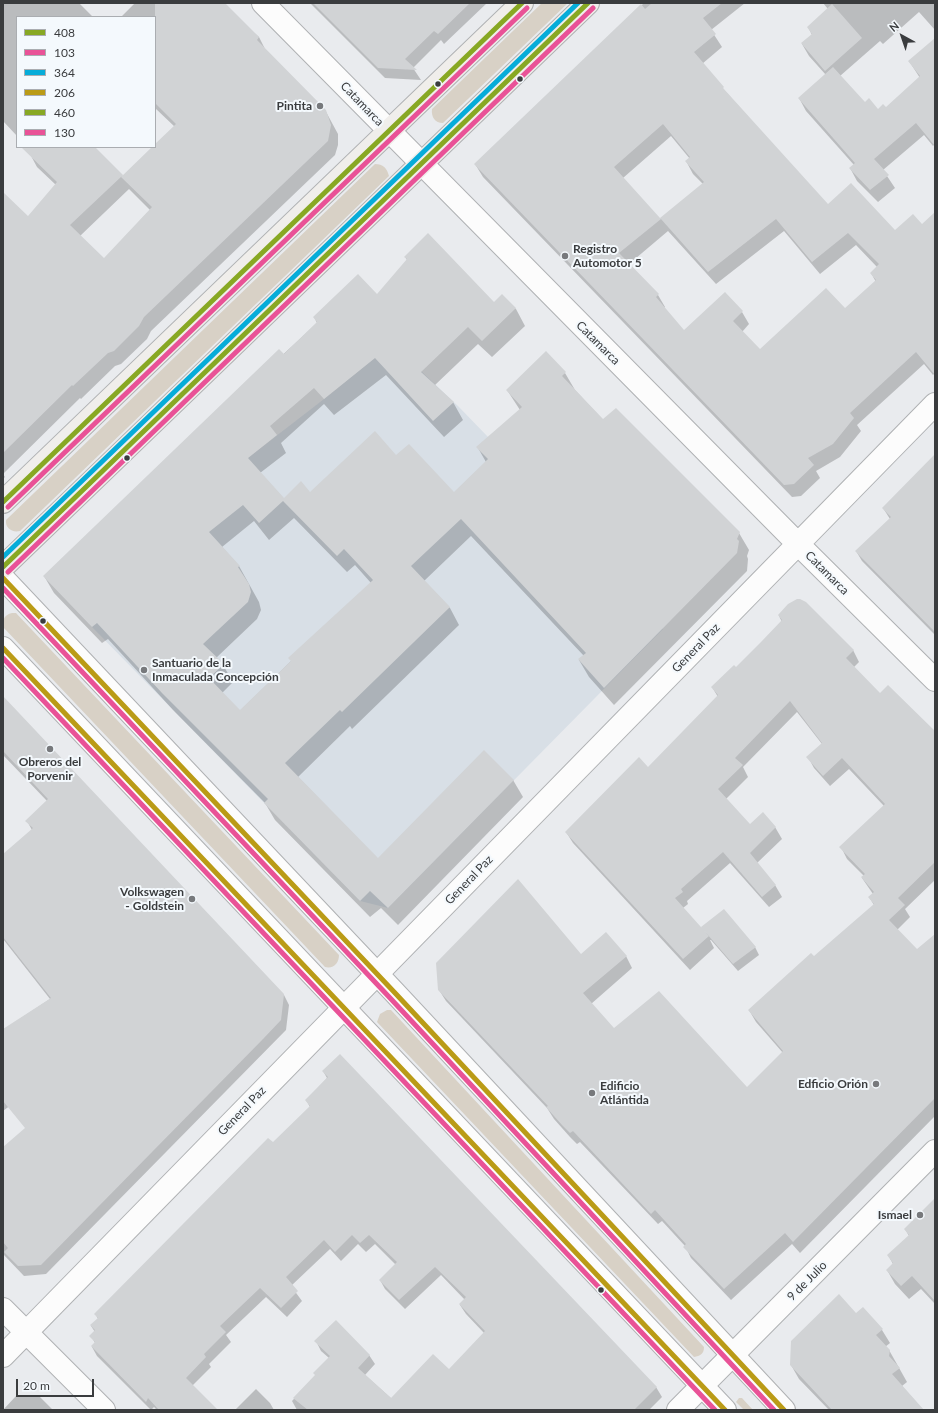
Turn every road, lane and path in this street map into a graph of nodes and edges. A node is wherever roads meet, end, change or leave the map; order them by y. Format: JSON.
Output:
{"nodes":[{"id":1,"x":263,"y":3,"type":"edge"},
{"id":2,"x":522,"y":3,"type":"edge"},
{"id":3,"x":588,"y":3,"type":"edge"},
{"id":4,"x":388,"y":131,"type":"junction"},
{"id":5,"x":421,"y":164,"type":"junction"},
{"id":6,"x":935,"y":404,"type":"edge"},
{"id":7,"x":3,"y":502,"type":"edge"},
{"id":8,"x":798,"y":544,"type":"junction"},
{"id":9,"x":3,"y":567,"type":"edge"},
{"id":10,"x":3,"y":578,"type":"edge"},
{"id":11,"x":3,"y":648,"type":"edge"},
{"id":12,"x":935,"y":680,"type":"edge"},
{"id":13,"x":376,"y":974,"type":"junction"},
{"id":14,"x":343,"y":1008,"type":"junction"},
{"id":15,"x":935,"y":1151,"type":"edge"},
{"id":16,"x":3,"y":1309,"type":"edge"},
{"id":17,"x":26,"y":1332,"type":"junction"},
{"id":18,"x":732,"y":1355,"type":"junction"},
{"id":19,"x":3,"y":1356,"type":"edge"},
{"id":20,"x":703,"y":1385,"type":"junction"},
{"id":21,"x":104,"y":1410,"type":"edge"},
{"id":22,"x":678,"y":1410,"type":"edge"},
{"id":23,"x":725,"y":1410,"type":"edge"},
{"id":24,"x":784,"y":1410,"type":"edge"}],
"edges":[{"from":1,"to":4,"type":"street","name":"Catamarca"},
{"from":2,"to":4,"type":"main road"},
{"from":3,"to":5,"type":"main road"},
{"from":4,"to":5,"type":"street","name":"Catamarca"},
{"from":4,"to":7,"type":"main road"},
{"from":5,"to":8,"type":"street","name":"Catamarca"},
{"from":5,"to":9,"type":"main road"},
{"from":6,"to":8,"type":"street","name":"General Paz"},
{"from":8,"to":12,"type":"street","name":"Catamarca"},
{"from":8,"to":13,"type":"street","name":"General Paz"},
{"from":10,"to":13,"type":"street"},
{"from":11,"to":14,"type":"street"},
{"from":13,"to":14,"type":"street","name":"General Paz"},
{"from":13,"to":18,"type":"street"},
{"from":14,"to":17,"type":"street","name":"General Paz"},
{"from":14,"to":20,"type":"street"},
{"from":15,"to":18,"type":"street","name":"9 de Julio"},
{"from":16,"to":17,"type":"street"},
{"from":17,"to":19,"type":"street","name":"General Paz"},
{"from":17,"to":21,"type":"street"},
{"from":18,"to":20,"type":"street","name":"9 de Julio"},
{"from":18,"to":24,"type":"street"},
{"from":20,"to":22,"type":"street","name":"9 de Julio"},
{"from":20,"to":23,"type":"street"}]}
